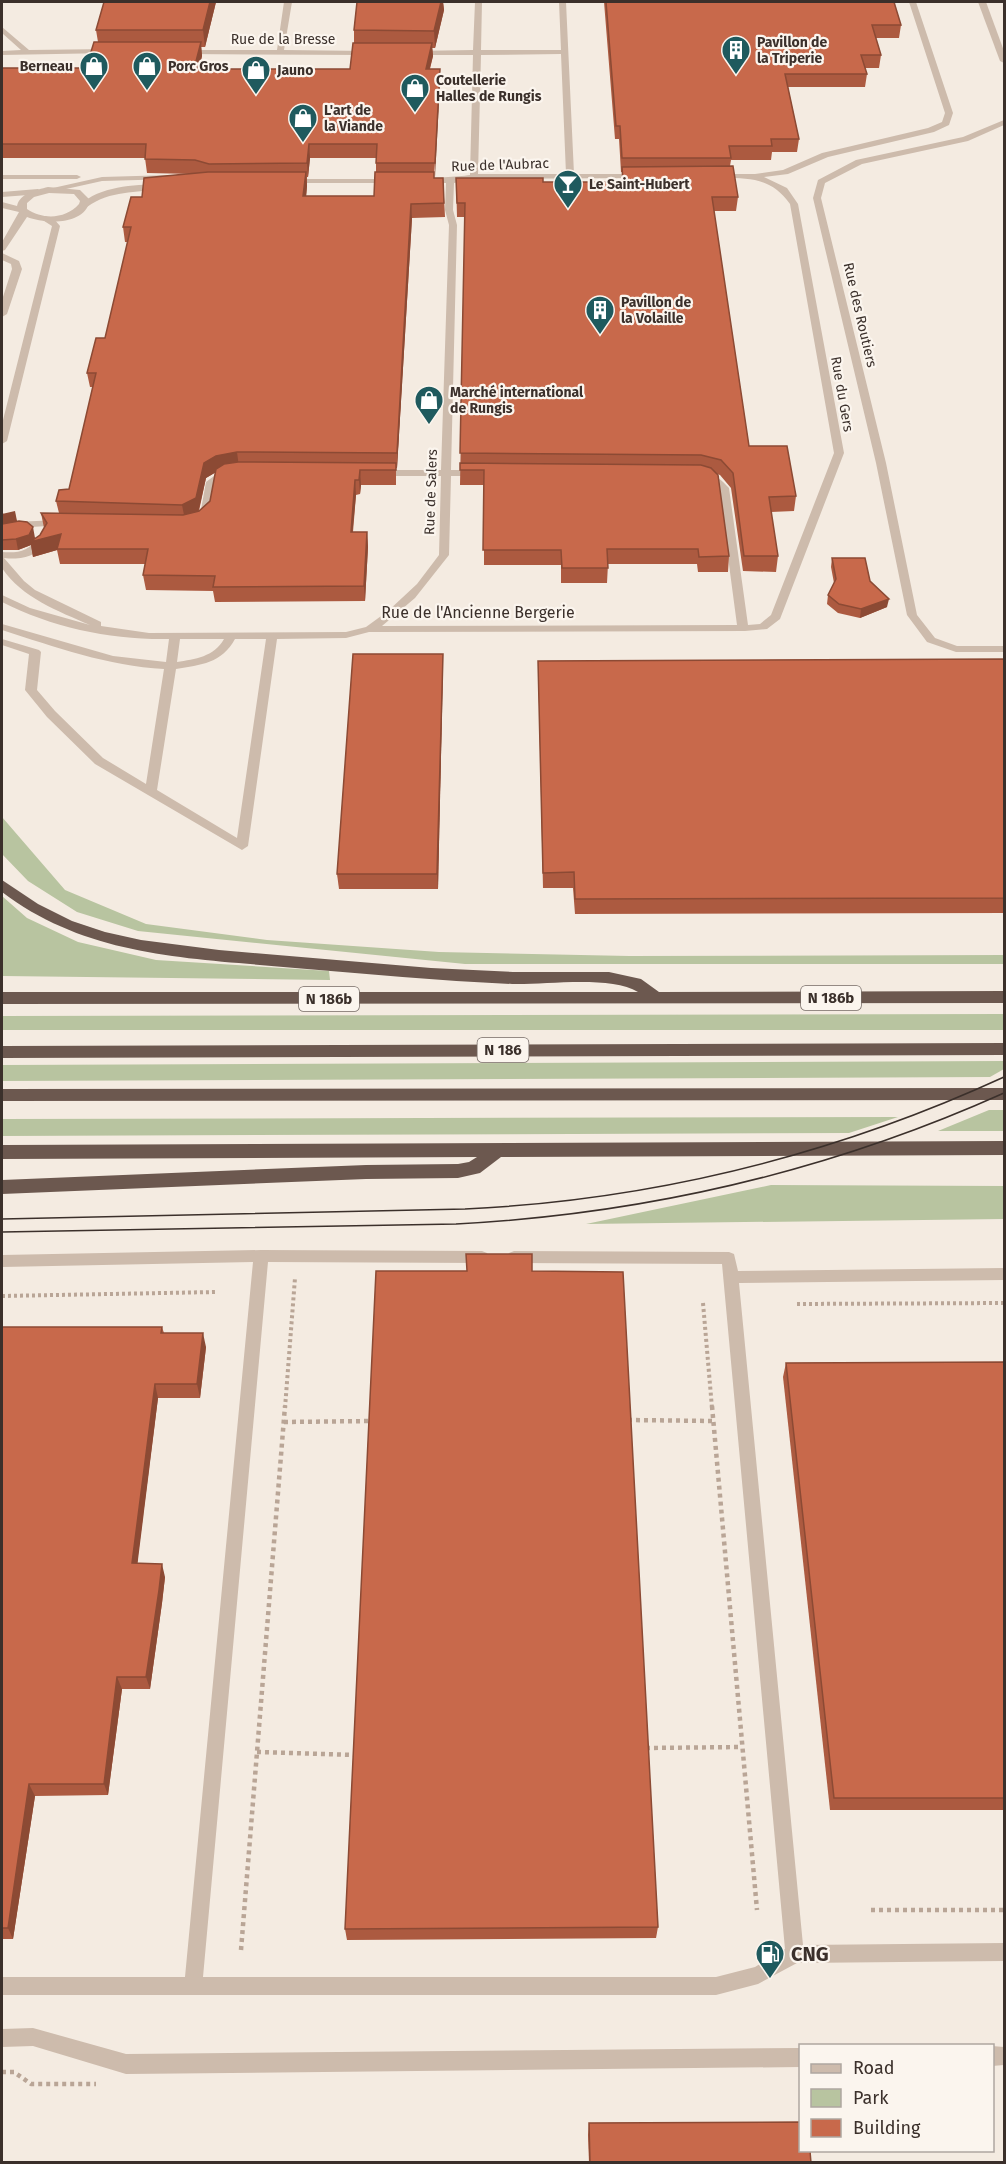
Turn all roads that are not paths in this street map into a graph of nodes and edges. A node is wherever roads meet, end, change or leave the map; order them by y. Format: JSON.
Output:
{"nodes":[{"id":1,"x":288,"y":2,"type":"edge"},
{"id":2,"x":478,"y":2,"type":"edge"},
{"id":3,"x":563,"y":2,"type":"edge"},
{"id":4,"x":912,"y":2,"type":"edge"},
{"id":5,"x":982,"y":2,"type":"edge"},
{"id":6,"x":2,"y":29,"type":"edge"},
{"id":7,"x":26,"y":51,"type":"junction"},
{"id":8,"x":119,"y":51,"type":"edge"},
{"id":9,"x":176,"y":52,"type":"edge"},
{"id":10,"x":280,"y":52,"type":"junction"},
{"id":11,"x":477,"y":52,"type":"junction"},
{"id":12,"x":565,"y":52,"type":"junction"},
{"id":13,"x":2,"y":53,"type":"edge"},
{"id":14,"x":375,"y":53,"type":"edge"},
{"id":15,"x":411,"y":53,"type":"edge"},
{"id":16,"x":1005,"y":61,"type":"edge"},
{"id":17,"x":1005,"y":122,"type":"edge"},
{"id":18,"x":570,"y":176,"type":"junction"},
{"id":19,"x":650,"y":176,"type":"edge"},
{"id":20,"x":709,"y":176,"type":"edge"},
{"id":21,"x":755,"y":176,"type":"junction"},
{"id":22,"x":2,"y":177,"type":"edge"},
{"id":23,"x":118,"y":177,"type":"junction"},
{"id":24,"x":474,"y":177,"type":"junction"},
{"id":25,"x":185,"y":178,"type":"edge"},
{"id":26,"x":404,"y":181,"type":"edge"},
{"id":27,"x":415,"y":181,"type":"edge"},
{"id":28,"x":450,"y":181,"type":"junction"},
{"id":29,"x":278,"y":182,"type":"edge"},
{"id":30,"x":179,"y":186,"type":"edge"},
{"id":31,"x":43,"y":191,"type":"junction"},
{"id":32,"x":2,"y":195,"type":"edge"},
{"id":33,"x":2,"y":204,"type":"edge"},
{"id":34,"x":84,"y":205,"type":"junction"},
{"id":35,"x":23,"y":210,"type":"junction"},
{"id":36,"x":45,"y":219,"type":"junction"},
{"id":37,"x":2,"y":248,"type":"edge"},
{"id":38,"x":2,"y":255,"type":"edge"},
{"id":39,"x":2,"y":314,"type":"edge"},
{"id":40,"x":2,"y":441,"type":"edge"},
{"id":41,"x":239,"y":472,"type":"edge"},
{"id":42,"x":368,"y":473,"type":"edge"},
{"id":43,"x":485,"y":473,"type":"edge"},
{"id":44,"x":690,"y":475,"type":"edge"},
{"id":45,"x":196,"y":522,"type":"edge"},
{"id":46,"x":71,"y":523,"type":"edge"},
{"id":47,"x":2,"y":532,"type":"edge"},
{"id":48,"x":2,"y":555,"type":"edge"},
{"id":49,"x":2,"y":561,"type":"edge"},
{"id":50,"x":2,"y":598,"type":"edge"},
{"id":51,"x":768,"y":625,"type":"joint"},
{"id":52,"x":2,"y":627,"type":"edge"},
{"id":53,"x":743,"y":628,"type":"junction"},
{"id":54,"x":369,"y":629,"type":"junction"},
{"id":55,"x":112,"y":631,"type":"junction"},
{"id":56,"x":175,"y":636,"type":"junction"},
{"id":57,"x":231,"y":636,"type":"junction"},
{"id":58,"x":272,"y":637,"type":"junction"},
{"id":59,"x":2,"y":642,"type":"edge"},
{"id":60,"x":1005,"y":649,"type":"edge"},
{"id":61,"x":171,"y":665,"type":"junction"},
{"id":62,"x":151,"y":792,"type":"junction"},
{"id":63,"x":2,"y":885,"type":"edge"},
{"id":64,"x":1005,"y":997,"type":"edge"},
{"id":65,"x":2,"y":998,"type":"edge"},
{"id":66,"x":657,"y":999,"type":"junction"},
{"id":67,"x":1005,"y":1049,"type":"edge"},
{"id":68,"x":2,"y":1052,"type":"edge"},
{"id":69,"x":1005,"y":1094,"type":"edge"},
{"id":70,"x":2,"y":1095,"type":"edge"},
{"id":71,"x":498,"y":1150,"type":"junction"},
{"id":72,"x":1003,"y":1150,"type":"edge"},
{"id":73,"x":2,"y":1152,"type":"edge"},
{"id":74,"x":2,"y":1187,"type":"edge"},
{"id":75,"x":261,"y":1256,"type":"junction"},
{"id":76,"x":2,"y":1262,"type":"edge"},
{"id":77,"x":1005,"y":1274,"type":"edge"},
{"id":78,"x":731,"y":1277,"type":"junction"},
{"id":79,"x":1005,"y":1952,"type":"edge"},
{"id":80,"x":795,"y":1954,"type":"junction"},
{"id":81,"x":2,"y":1986,"type":"edge"},
{"id":82,"x":193,"y":1987,"type":"junction"},
{"id":83,"x":2,"y":2038,"type":"edge"},
{"id":84,"x":799,"y":2058,"type":"edge"}],
"edges":[{"from":1,"to":10,"type":"lane"},
{"from":2,"to":11,"type":"lane"},
{"from":3,"to":12,"type":"lane"},
{"from":4,"to":21,"type":"lane"},
{"from":5,"to":16,"type":"street"},
{"from":6,"to":7,"type":"lane"},
{"from":7,"to":8,"type":"lane"},
{"from":7,"to":13,"type":"lane"},
{"from":9,"to":10,"type":"lane","name":"Rue de la Bresse"},
{"from":10,"to":14,"type":"lane","name":"Rue de la Bresse"},
{"from":11,"to":12,"type":"lane"},
{"from":11,"to":15,"type":"lane"},
{"from":11,"to":24,"type":"lane"},
{"from":12,"to":18,"type":"lane"},
{"from":17,"to":60,"type":"lane","name":"Rue des Routiers"},
{"from":18,"to":19,"type":"lane","name":"Rue de l'Aubrac"},
{"from":18,"to":24,"type":"lane","name":"Rue de l'Aubrac"},
{"from":20,"to":21,"type":"lane"},
{"from":21,"to":51,"type":"lane","name":"Rue du Gers"},
{"from":22,"to":23,"type":"lane"},
{"from":23,"to":25,"type":"lane"},
{"from":23,"to":31,"type":"lane"},
{"from":24,"to":28,"type":"lane","name":"Rue de l'Aubrac"},
{"from":26,"to":29,"type":"lane"},
{"from":27,"to":28,"type":"lane","name":"Rue de l'Aubrac"},
{"from":28,"to":54,"type":"lane","name":"Rue de Salers"},
{"from":30,"to":34,"type":"lane"},
{"from":31,"to":32,"type":"lane"},
{"from":31,"to":34,"type":"street"},
{"from":31,"to":35,"type":"street"},
{"from":33,"to":35,"type":"street"},
{"from":34,"to":36,"type":"street"},
{"from":35,"to":36,"type":"street"},
{"from":35,"to":37,"type":"street"},
{"from":36,"to":40,"type":"lane"},
{"from":38,"to":39,"type":"street"},
{"from":41,"to":45,"type":"lane"},
{"from":42,"to":43,"type":"lane"},
{"from":44,"to":53,"type":"lane"},
{"from":46,"to":47,"type":"lane"},
{"from":47,"to":48,"type":"lane"},
{"from":49,"to":55,"type":"lane"},
{"from":50,"to":55,"type":"lane","name":"Rue de l'Ancienne Bergerie"},
{"from":51,"to":53,"type":"lane","name":"Rue de l'Ancienne Bergerie"},
{"from":52,"to":61,"type":"lane"},
{"from":53,"to":54,"type":"lane","name":"Rue de l'Ancienne Bergerie"},
{"from":54,"to":58,"type":"lane","name":"Rue de l'Ancienne Bergerie"},
{"from":55,"to":56,"type":"lane","name":"Rue de l'Ancienne Bergerie"},
{"from":56,"to":57,"type":"lane","name":"Rue de l'Ancienne Bergerie"},
{"from":56,"to":61,"type":"lane"},
{"from":57,"to":58,"type":"lane","name":"Rue de l'Ancienne Bergerie"},
{"from":57,"to":61,"type":"lane"},
{"from":58,"to":62,"type":"lane"},
{"from":59,"to":62,"type":"lane"},
{"from":61,"to":62,"type":"lane"},
{"from":63,"to":66,"type":"highway"},
{"from":64,"to":66,"type":"highway","number":"N 186b"},
{"from":65,"to":66,"type":"highway","number":"N 186b"},
{"from":67,"to":68,"type":"highway","number":"N 186"},
{"from":69,"to":70,"type":"highway"},
{"from":71,"to":72,"type":"highway"},
{"from":71,"to":73,"type":"highway"},
{"from":71,"to":74,"type":"highway"},
{"from":75,"to":76,"type":"lane"},
{"from":75,"to":78,"type":"lane"},
{"from":75,"to":82,"type":"lane"},
{"from":77,"to":78,"type":"lane"},
{"from":78,"to":80,"type":"lane"},
{"from":79,"to":80,"type":"lane"},
{"from":80,"to":82,"type":"lane"},
{"from":81,"to":82,"type":"lane"},
{"from":83,"to":84,"type":"lane"}]}
